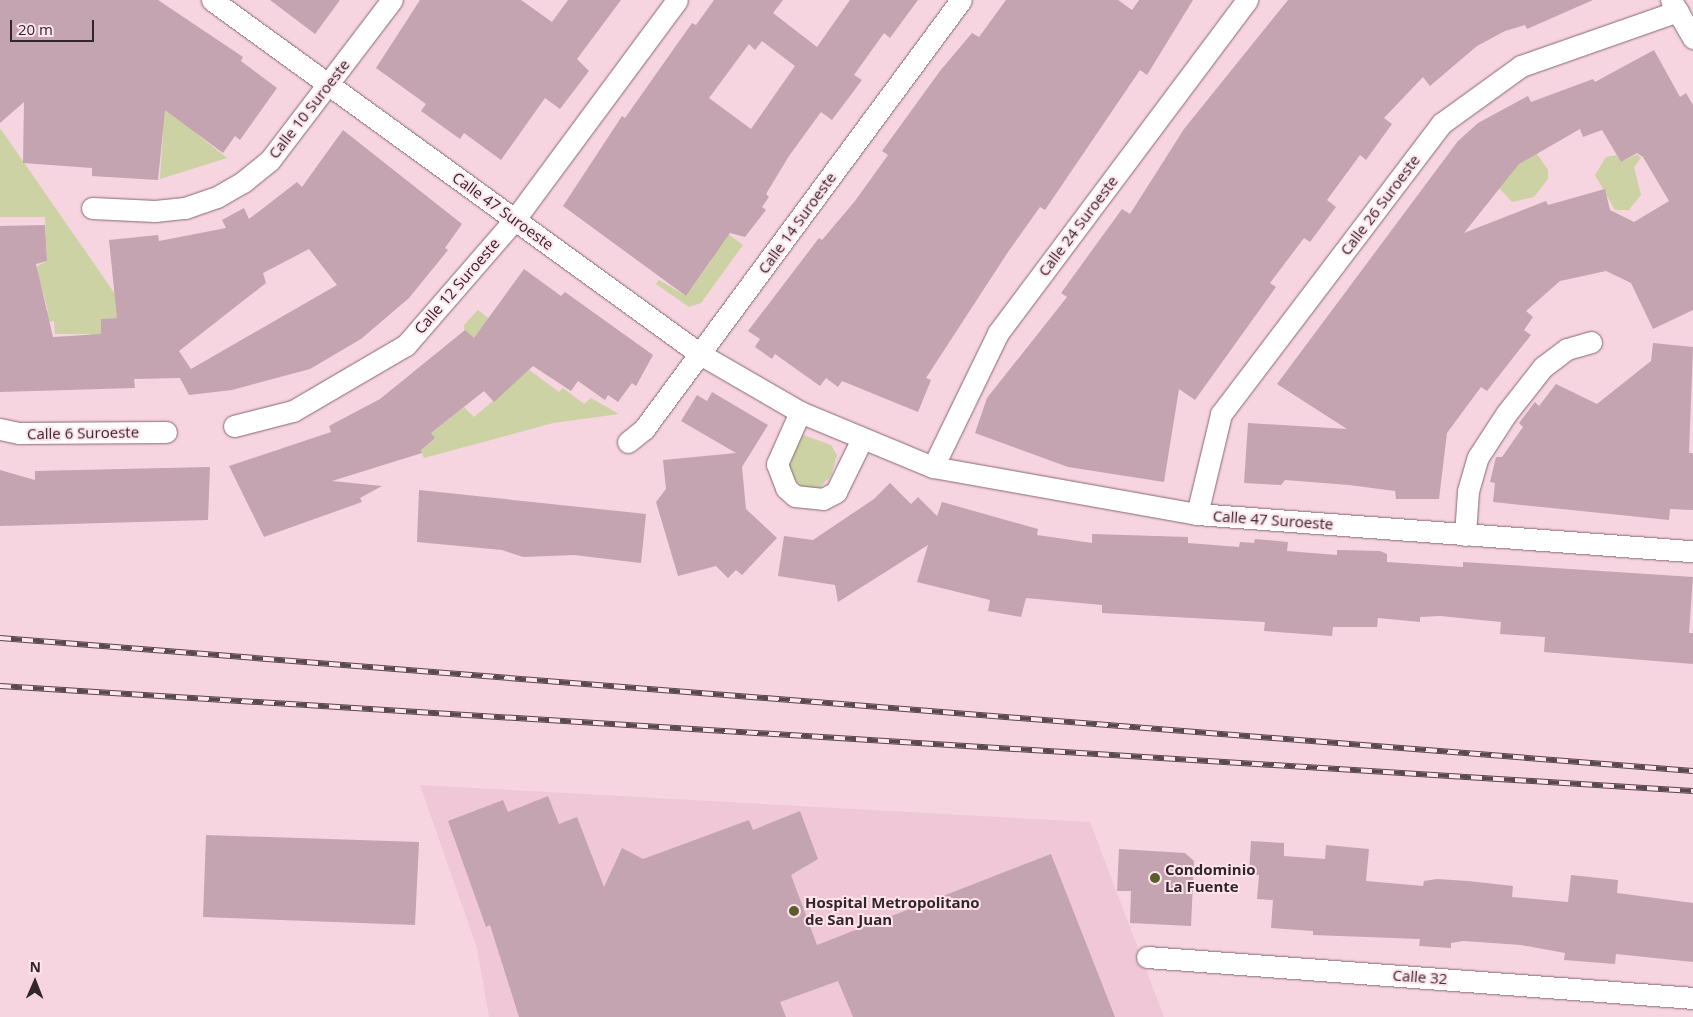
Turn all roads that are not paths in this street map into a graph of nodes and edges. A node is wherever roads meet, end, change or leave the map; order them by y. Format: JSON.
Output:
{"nodes":[{"id":1,"x":212,"y":0,"type":"edge"},
{"id":2,"x":392,"y":0,"type":"edge"},
{"id":3,"x":677,"y":0,"type":"edge"},
{"id":4,"x":961,"y":0,"type":"edge"},
{"id":5,"x":1247,"y":0,"type":"edge"},
{"id":6,"x":1675,"y":6,"type":"edge"},
{"id":7,"x":1693,"y":38,"type":"edge"},
{"id":8,"x":329,"y":85,"type":"junction"},
{"id":9,"x":92,"y":208,"type":"dead end"},
{"id":10,"x":515,"y":219,"type":"junction"},
{"id":11,"x":1591,"y":342,"type":"dead end"},
{"id":12,"x":700,"y":354,"type":"junction"},
{"id":13,"x":800,"y":412,"type":"junction"},
{"id":14,"x":234,"y":426,"type":"dead end"},
{"id":15,"x":0,"y":429,"type":"edge"},
{"id":16,"x":166,"y":432,"type":"dead end"},
{"id":17,"x":861,"y":441,"type":"junction"},
{"id":18,"x":628,"y":442,"type":"dead end"},
{"id":19,"x":933,"y":467,"type":"junction"},
{"id":20,"x":1197,"y":514,"type":"junction"},
{"id":21,"x":1465,"y":535,"type":"junction"},
{"id":22,"x":1693,"y":551,"type":"edge"},
{"id":23,"x":1146,"y":957,"type":"dead end"},
{"id":24,"x":1693,"y":998,"type":"edge"}],
"edges":[{"from":1,"to":8,"type":"street","name":"Calle 47 Suroeste"},
{"from":2,"to":8,"type":"street","name":"Calle 10 Suroeste"},
{"from":3,"to":10,"type":"street","name":"Calle 12 Suroeste"},
{"from":4,"to":12,"type":"street","name":"Calle 14 Suroeste"},
{"from":5,"to":19,"type":"street","name":"Calle 24 Suroeste"},
{"from":6,"to":7,"type":"street"},
{"from":6,"to":20,"type":"street","name":"Calle 26 Suroeste"},
{"from":8,"to":9,"type":"street","name":"Calle 10 Suroeste"},
{"from":8,"to":10,"type":"street","name":"Calle 47 Suroeste"},
{"from":10,"to":12,"type":"street","name":"Calle 47 Suroeste"},
{"from":10,"to":14,"type":"street","name":"Calle 12 Suroeste"},
{"from":11,"to":21,"type":"street"},
{"from":12,"to":13,"type":"street","name":"Calle 47 Suroeste"},
{"from":12,"to":18,"type":"street","name":"Calle 14 Suroeste"},
{"from":13,"to":17,"type":"street","name":"Calle 47 Suroeste"},
{"from":13,"to":17,"type":"street"},
{"from":15,"to":16,"type":"street","name":"Calle 6 Suroeste"},
{"from":17,"to":19,"type":"street","name":"Calle 47 Suroeste"},
{"from":19,"to":20,"type":"street","name":"Calle 47 Suroeste"},
{"from":20,"to":21,"type":"street","name":"Calle 47 Suroeste"},
{"from":21,"to":22,"type":"street","name":"Calle 47 Suroeste"},
{"from":23,"to":24,"type":"street","name":"Calle 32"}]}
